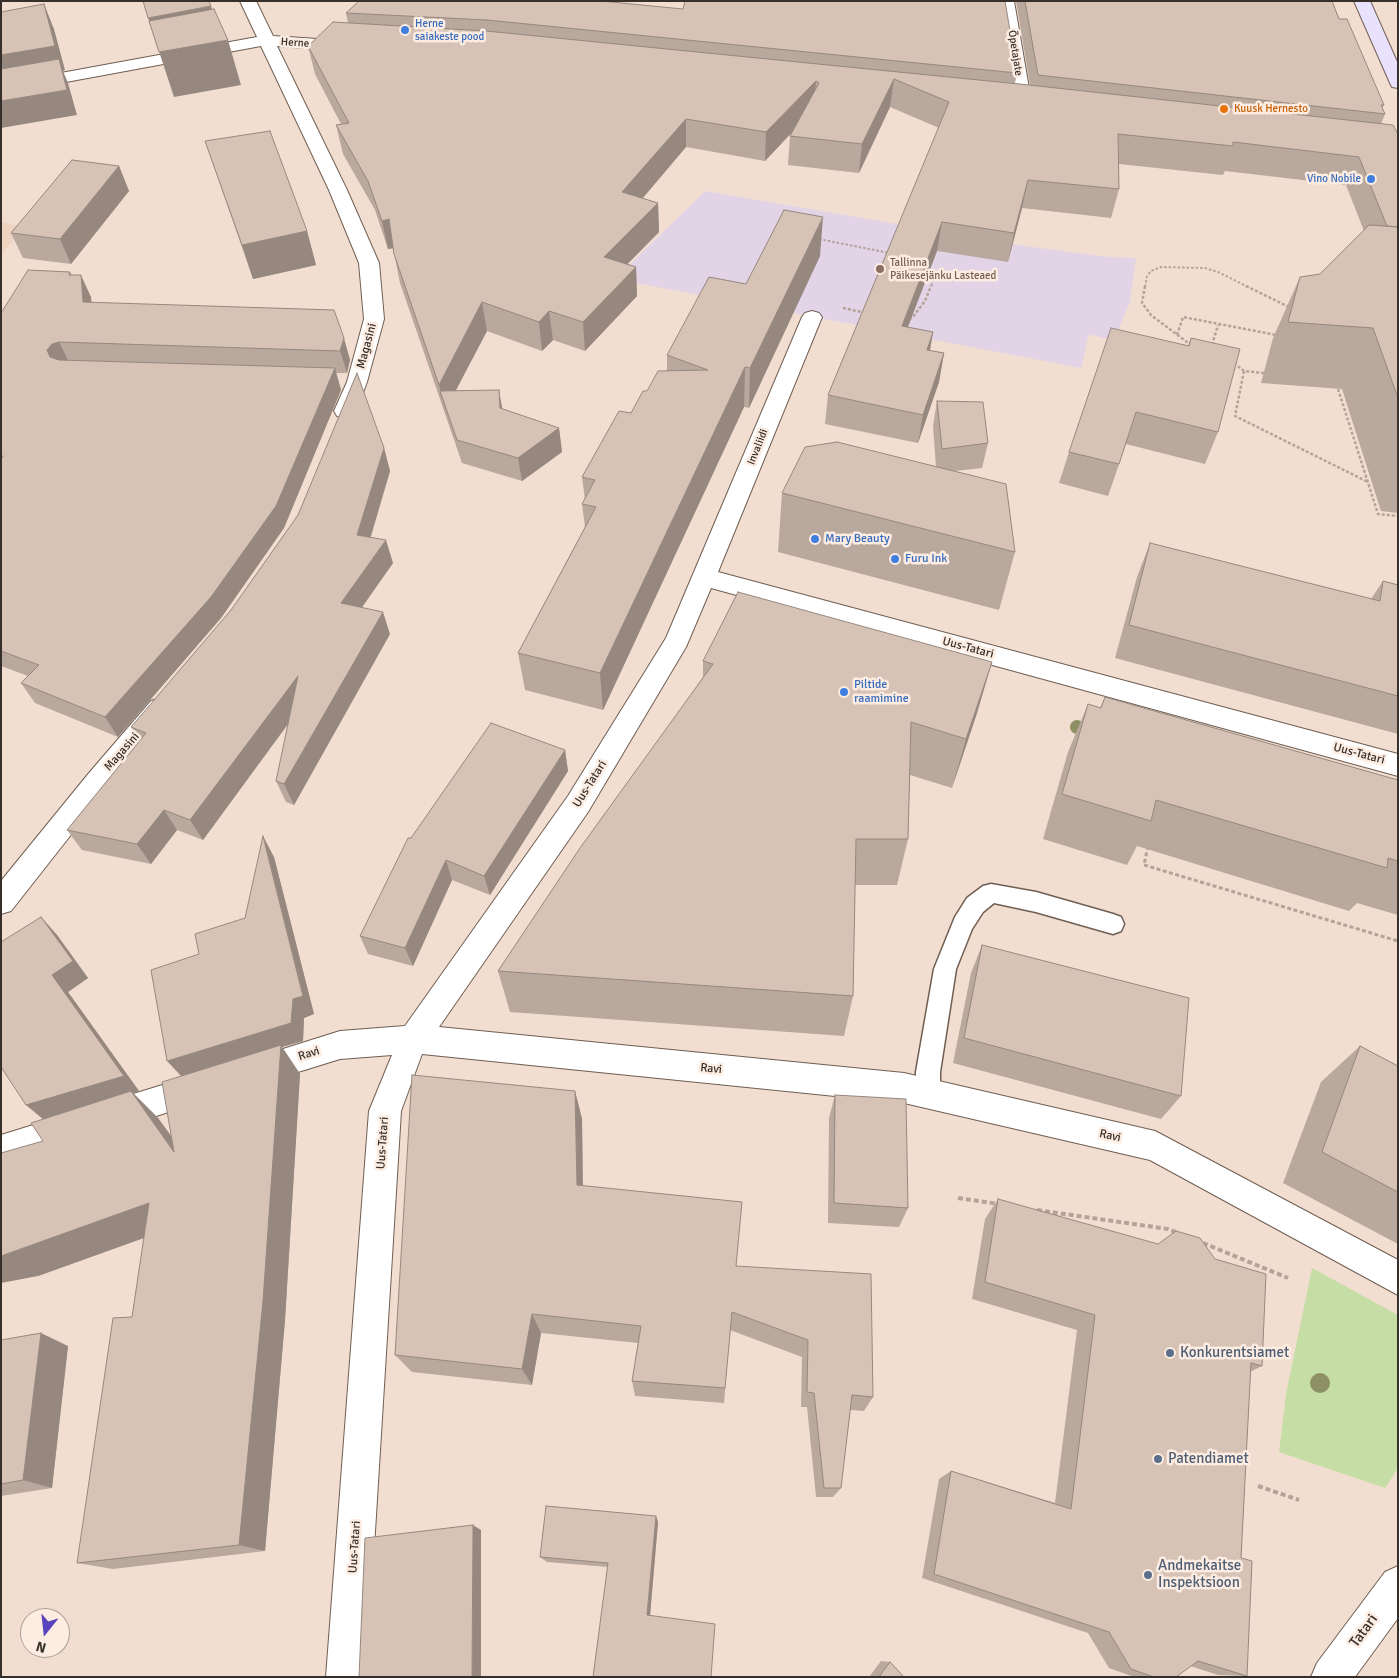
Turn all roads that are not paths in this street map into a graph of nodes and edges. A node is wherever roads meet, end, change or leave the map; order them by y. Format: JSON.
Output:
{"nodes":[{"id":1,"x":248,"y":1,"type":"edge"},
{"id":2,"x":1006,"y":1,"type":"edge"},
{"id":3,"x":1362,"y":1,"type":"edge"},
{"id":4,"x":265,"y":40,"type":"junction"},
{"id":5,"x":360,"y":46,"type":"edge"},
{"id":6,"x":1398,"y":83,"type":"edge"},
{"id":7,"x":1,"y":89,"type":"edge"},
{"id":8,"x":1003,"y":104,"type":"edge"},
{"id":9,"x":1023,"y":106,"type":"junction"},
{"id":10,"x":1042,"y":108,"type":"edge"},
{"id":11,"x":812,"y":317,"type":"dead end"},
{"id":12,"x":339,"y":426,"type":"edge"},
{"id":13,"x":704,"y":577,"type":"junction"},
{"id":14,"x":174,"y":692,"type":"edge"},
{"id":15,"x":1398,"y":765,"type":"edge"},
{"id":16,"x":1,"y":902,"type":"edge"},
{"id":17,"x":1113,"y":924,"type":"dead end"},
{"id":18,"x":413,"y":1039,"type":"junction"},
{"id":19,"x":928,"y":1093,"type":"junction"},
{"id":20,"x":1,"y":1151,"type":"edge"},
{"id":21,"x":1398,"y":1278,"type":"edge"},
{"id":22,"x":1398,"y":1585,"type":"edge"},
{"id":23,"x":346,"y":1677,"type":"edge"},
{"id":24,"x":1330,"y":1677,"type":"edge"}],
"edges":[{"from":1,"to":4,"type":"street","name":"Magasini"},
{"from":2,"to":9,"type":"street","name":"Õpetajate"},
{"from":3,"to":6,"type":"street"},
{"from":4,"to":5,"type":"street","name":"Herne"},
{"from":4,"to":7,"type":"street","name":"Herne"},
{"from":4,"to":12,"type":"street","name":"Magasini"},
{"from":8,"to":9,"type":"street"},
{"from":9,"to":10,"type":"street"},
{"from":11,"to":13,"type":"street","name":"Invaliidi"},
{"from":13,"to":15,"type":"street","name":"Uus-Tatari"},
{"from":13,"to":18,"type":"street","name":"Uus-Tatari"},
{"from":14,"to":16,"type":"street","name":"Magasini"},
{"from":17,"to":19,"type":"lane"},
{"from":18,"to":19,"type":"street","name":"Ravi"},
{"from":18,"to":20,"type":"street","name":"Ravi"},
{"from":18,"to":23,"type":"street","name":"Uus-Tatari"},
{"from":19,"to":21,"type":"street","name":"Ravi"},
{"from":22,"to":24,"type":"street","name":"Tatari"}]}
